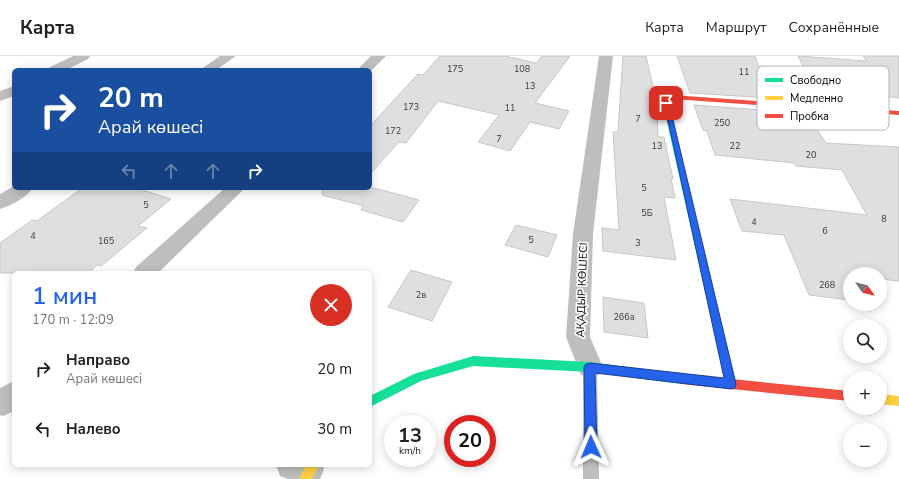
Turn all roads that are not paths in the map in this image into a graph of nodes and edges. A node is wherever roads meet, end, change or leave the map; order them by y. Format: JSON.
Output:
{"nodes":[{"id":1,"x":83,"y":56,"type":"edge"},
{"id":2,"x":229,"y":56,"type":"edge"},
{"id":3,"x":379,"y":56,"type":"edge"},
{"id":4,"x":606,"y":56,"type":"edge"},
{"id":5,"x":59,"y":68,"type":"edge"},
{"id":6,"x":210,"y":68,"type":"edge"},
{"id":7,"x":366,"y":68,"type":"edge"},
{"id":8,"x":12,"y":91,"type":"edge"},
{"id":9,"x":0,"y":97,"type":"edge"},
{"id":10,"x":757,"y":103,"type":"edge"},
{"id":11,"x":889,"y":112,"type":"edge"},
{"id":12,"x":899,"y":113,"type":"edge"},
{"id":13,"x":21,"y":190,"type":"edge"},
{"id":14,"x":234,"y":190,"type":"edge"},
{"id":15,"x":0,"y":203,"type":"edge"},
{"id":16,"x":146,"y":271,"type":"edge"},
{"id":17,"x":590,"y":367,"type":"junction"},
{"id":18,"x":731,"y":384,"type":"junction"},
{"id":19,"x":843,"y":395,"type":"edge"},
{"id":20,"x":887,"y":400,"type":"edge"},
{"id":21,"x":372,"y":401,"type":"edge"},
{"id":22,"x":899,"y":401,"type":"edge"},
{"id":23,"x":591,"y":479,"type":"edge"}],
"edges":[{"from":1,"to":5,"type":"street"},
{"from":2,"to":6,"type":"street"},
{"from":3,"to":7,"type":"street"},
{"from":4,"to":17,"type":"street","name":"АҚАДЫР КӨШЕСІ"},
{"from":8,"to":9,"type":"street"},
{"from":10,"to":18,"type":"street"},
{"from":11,"to":12,"type":"street"},
{"from":13,"to":15,"type":"street"},
{"from":14,"to":16,"type":"street"},
{"from":17,"to":18,"type":"street"},
{"from":17,"to":21,"type":"street"},
{"from":17,"to":23,"type":"lane"},
{"from":18,"to":19,"type":"street"},
{"from":20,"to":22,"type":"street"}]}
